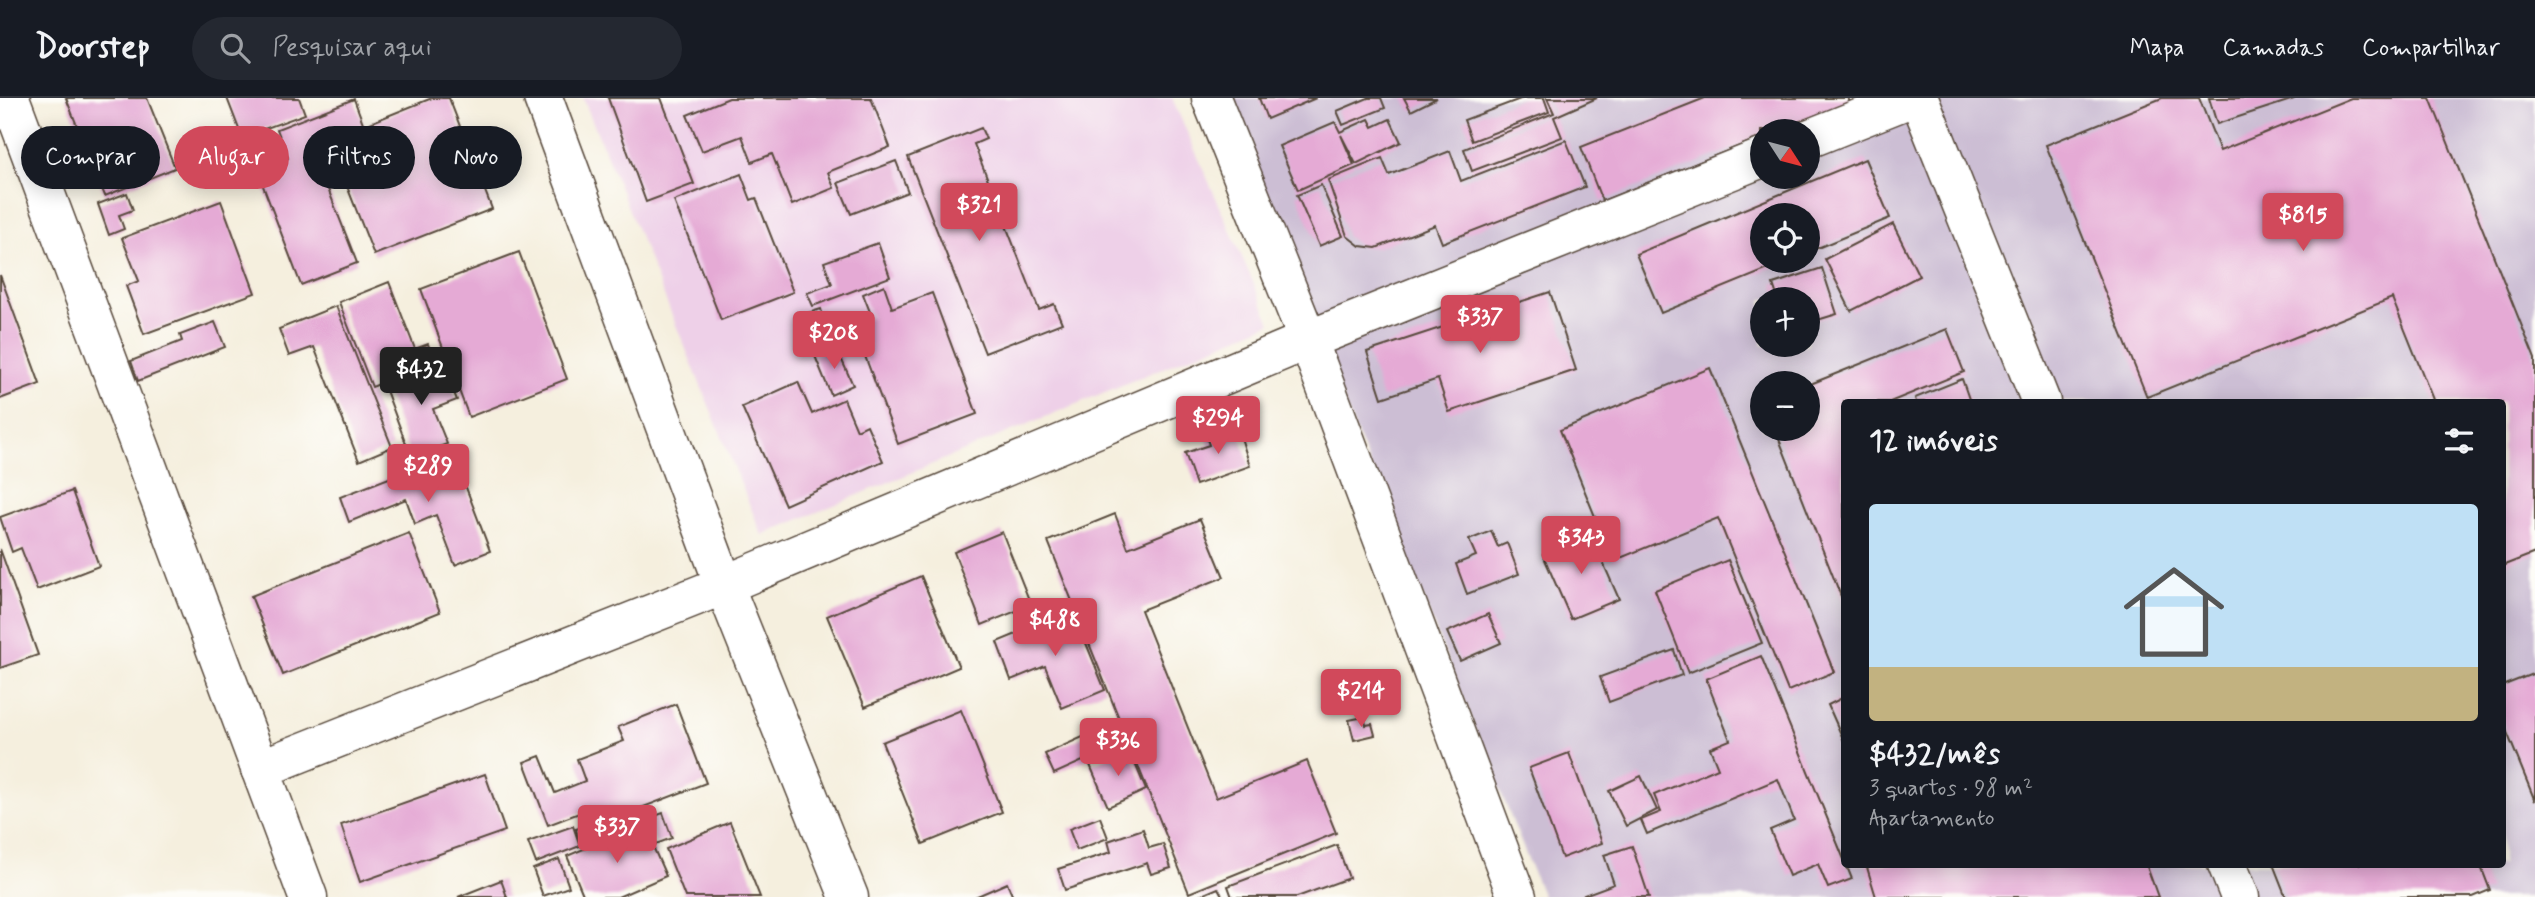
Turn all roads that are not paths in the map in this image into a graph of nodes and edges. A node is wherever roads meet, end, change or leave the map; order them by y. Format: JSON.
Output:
{"nodes":[{"id":1,"x":10,"y":98,"type":"edge"},
{"id":2,"x":543,"y":98,"type":"edge"},
{"id":3,"x":1211,"y":98,"type":"edge"},
{"id":4,"x":1911,"y":98,"type":"edge"},
{"id":5,"x":1919,"y":98,"type":"edge"},
{"id":6,"x":1820,"y":134,"type":"edge"},
{"id":7,"x":1750,"y":163,"type":"edge"},
{"id":8,"x":1308,"y":340,"type":"junction"},
{"id":9,"x":2040,"y":399,"type":"edge"},
{"id":10,"x":724,"y":584,"type":"junction"},
{"id":11,"x":260,"y":769,"type":"junction"},
{"id":12,"x":2229,"y":868,"type":"edge"},
{"id":13,"x":308,"y":897,"type":"edge"},
{"id":14,"x":849,"y":897,"type":"edge"},
{"id":15,"x":1517,"y":897,"type":"edge"},
{"id":16,"x":2240,"y":897,"type":"edge"}],
"edges":[{"from":1,"to":11,"type":"street"},
{"from":2,"to":10,"type":"street"},
{"from":3,"to":8,"type":"street"},
{"from":4,"to":6,"type":"street"},
{"from":5,"to":9,"type":"street"},
{"from":7,"to":8,"type":"street"},
{"from":8,"to":10,"type":"street"},
{"from":8,"to":15,"type":"street"},
{"from":10,"to":11,"type":"street"},
{"from":10,"to":14,"type":"street"},
{"from":11,"to":13,"type":"street"},
{"from":12,"to":16,"type":"street"}]}
